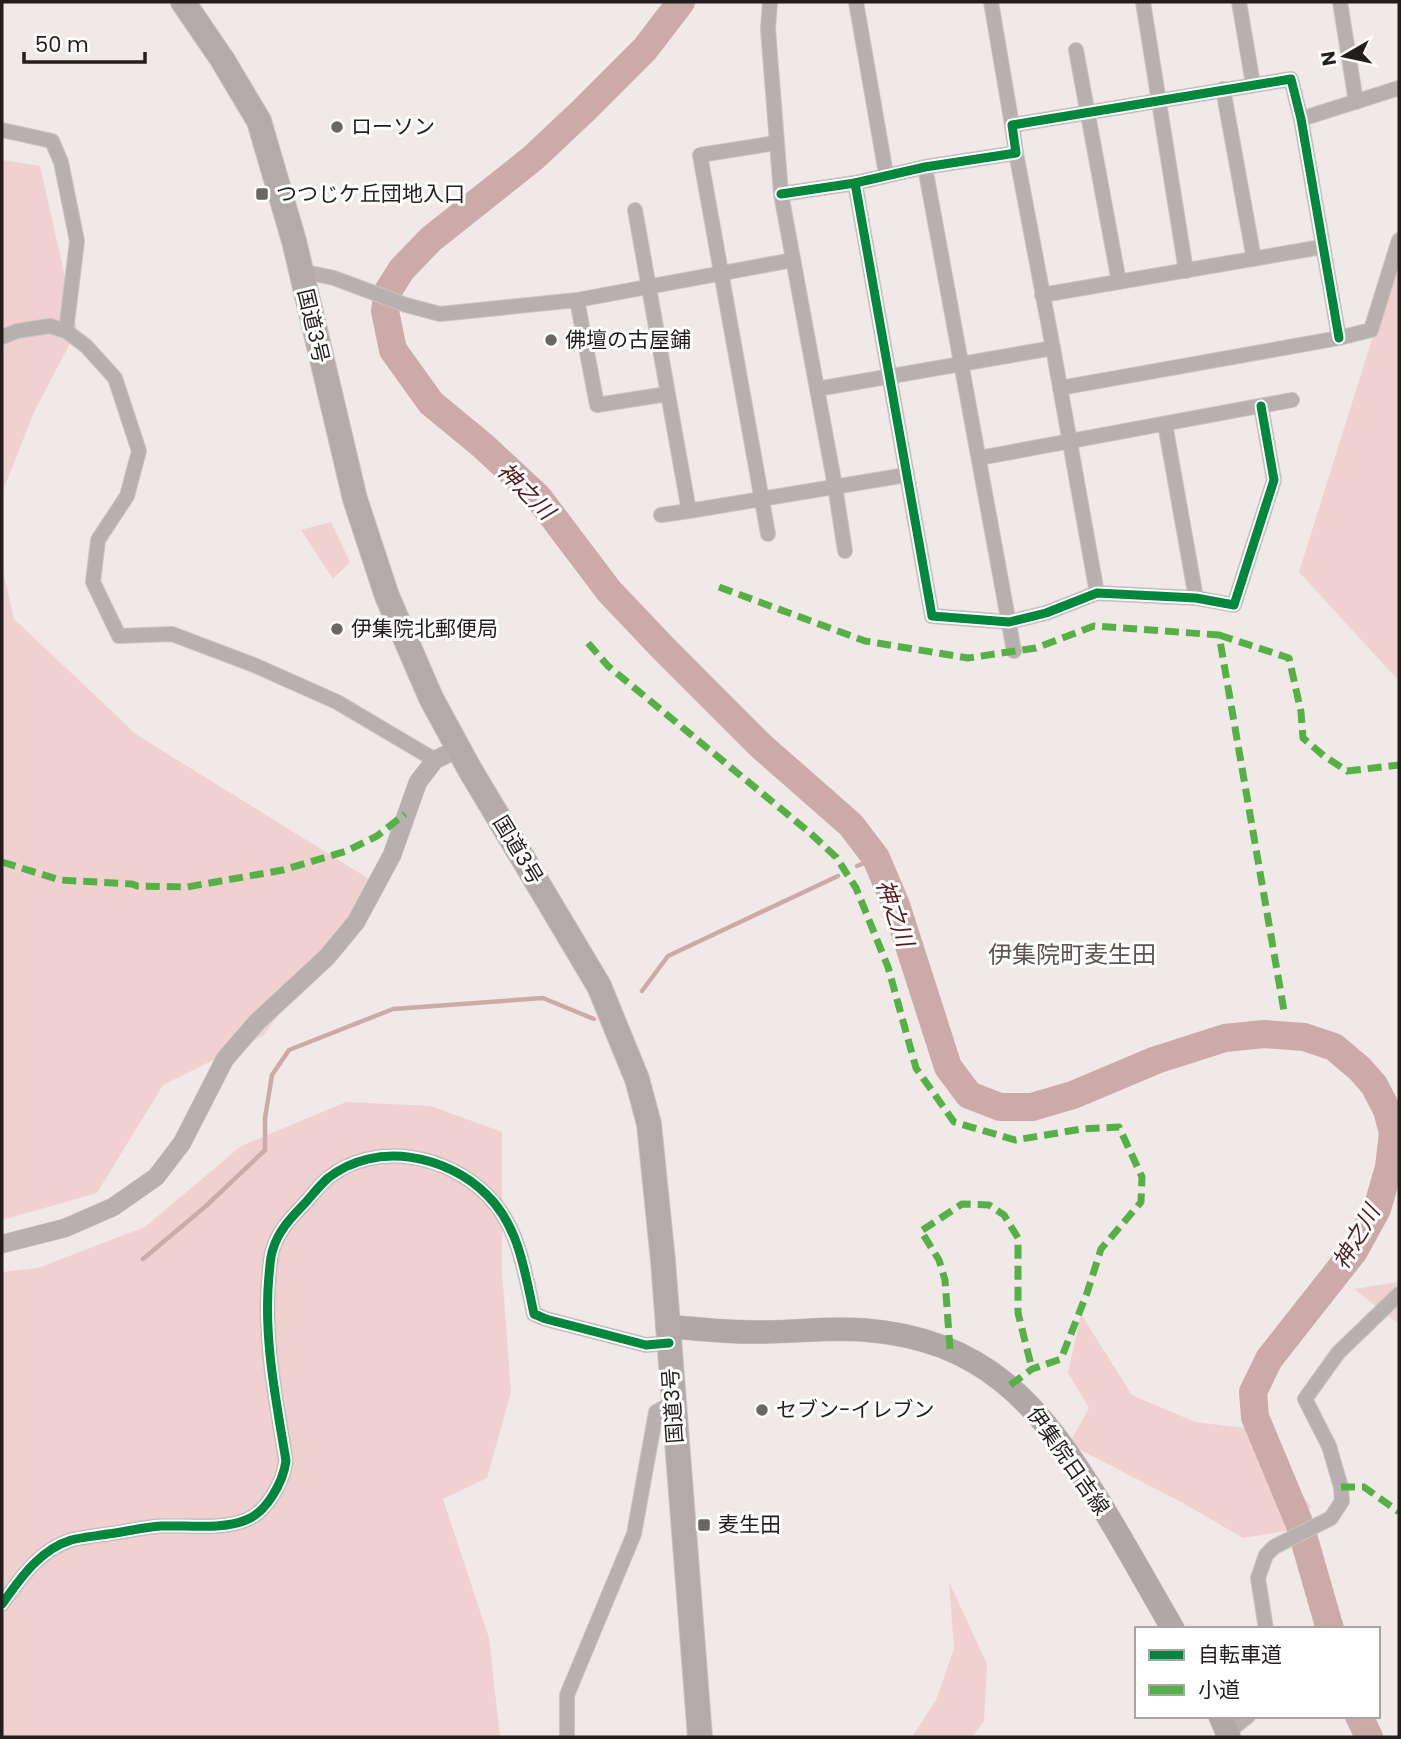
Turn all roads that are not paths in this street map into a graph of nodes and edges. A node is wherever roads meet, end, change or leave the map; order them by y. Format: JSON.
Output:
{"nodes":[{"id":1,"x":183,"y":2,"type":"edge"},
{"id":2,"x":770,"y":2,"type":"edge"},
{"id":3,"x":856,"y":2,"type":"edge"},
{"id":4,"x":991,"y":2,"type":"edge"},
{"id":5,"x":1143,"y":2,"type":"edge"},
{"id":6,"x":1239,"y":2,"type":"edge"},
{"id":7,"x":1340,"y":2,"type":"edge"},
{"id":8,"x":1076,"y":51,"type":"dead end"},
{"id":9,"x":1253,"y":84,"type":"junction"},
{"id":10,"x":1399,"y":88,"type":"edge"},
{"id":11,"x":1223,"y":89,"type":"junction"},
{"id":12,"x":1159,"y":100,"type":"junction"},
{"id":13,"x":1356,"y":103,"type":"junction"},
{"id":14,"x":1088,"y":113,"type":"junction"},
{"id":15,"x":1301,"y":119,"type":"junction"},
{"id":16,"x":1012,"y":125,"type":"junction"},
{"id":17,"x":2,"y":130,"type":"edge"},
{"id":18,"x":776,"y":143,"type":"junction"},
{"id":19,"x":1016,"y":153,"type":"junction"},
{"id":20,"x":925,"y":167,"type":"junction"},
{"id":21,"x":886,"y":174,"type":"junction"},
{"id":22,"x":855,"y":183,"type":"junction"},
{"id":23,"x":781,"y":194,"type":"junction"},
{"id":24,"x":635,"y":210,"type":"dead end"},
{"id":25,"x":1399,"y":240,"type":"edge"},
{"id":26,"x":1322,"y":247,"type":"junction"},
{"id":27,"x":1254,"y":259,"type":"junction"},
{"id":28,"x":793,"y":260,"type":"junction"},
{"id":29,"x":301,"y":271,"type":"junction"},
{"id":30,"x":1186,"y":271,"type":"junction"},
{"id":31,"x":722,"y":274,"type":"junction"},
{"id":32,"x":1119,"y":282,"type":"junction"},
{"id":33,"x":648,"y":285,"type":"junction"},
{"id":34,"x":1042,"y":295,"type":"junction"},
{"id":35,"x":577,"y":300,"type":"junction"},
{"id":36,"x":66,"y":331,"type":"junction"},
{"id":37,"x":2,"y":337,"type":"edge"},
{"id":38,"x":1339,"y":338,"type":"junction"},
{"id":39,"x":1053,"y":348,"type":"junction"},
{"id":40,"x":960,"y":364,"type":"junction"},
{"id":41,"x":891,"y":376,"type":"junction"},
{"id":42,"x":1059,"y":388,"type":"junction"},
{"id":43,"x":817,"y":389,"type":"junction"},
{"id":44,"x":667,"y":394,"type":"junction"},
{"id":45,"x":1292,"y":400,"type":"dead end"},
{"id":46,"x":1261,"y":406,"type":"junction"},
{"id":47,"x":1166,"y":424,"type":"junction"},
{"id":48,"x":1070,"y":440,"type":"junction"},
{"id":49,"x":979,"y":458,"type":"junction"},
{"id":50,"x":906,"y":475,"type":"junction"},
{"id":51,"x":835,"y":486,"type":"junction"},
{"id":52,"x":762,"y":499,"type":"junction"},
{"id":53,"x":689,"y":511,"type":"junction"},
{"id":54,"x":661,"y":515,"type":"dead end"},
{"id":55,"x":768,"y":534,"type":"dead end"},
{"id":56,"x":845,"y":551,"type":"dead end"},
{"id":57,"x":1097,"y":593,"type":"junction"},
{"id":58,"x":1196,"y":598,"type":"junction"},
{"id":59,"x":1010,"y":622,"type":"junction"},
{"id":60,"x":1014,"y":651,"type":"dead end"},
{"id":61,"x":458,"y":748,"type":"junction"},
{"id":62,"x":435,"y":760,"type":"junction"},
{"id":63,"x":2,"y":1244,"type":"edge"},
{"id":64,"x":1399,"y":1294,"type":"edge"},
{"id":65,"x":668,"y":1334,"type":"junction"},
{"id":66,"x":673,"y":1403,"type":"junction"},
{"id":67,"x":2,"y":1604,"type":"edge"},
{"id":68,"x":1172,"y":1627,"type":"edge"},
{"id":69,"x":1266,"y":1627,"type":"edge"},
{"id":70,"x":1244,"y":1718,"type":"edge"},
{"id":71,"x":1226,"y":1728,"type":"edge"},
{"id":72,"x":567,"y":1737,"type":"edge"},
{"id":73,"x":700,"y":1737,"type":"edge"}],
"edges":[{"from":1,"to":29,"type":"highway","name":"国道3号"},
{"from":2,"to":18,"type":"street"},
{"from":3,"to":21,"type":"street"},
{"from":4,"to":16,"type":"street"},
{"from":5,"to":12,"type":"street"},
{"from":6,"to":9,"type":"street"},
{"from":7,"to":13,"type":"street"},
{"from":8,"to":14,"type":"street"},
{"from":9,"to":11,"type":"street"},
{"from":9,"to":15,"type":"street"},
{"from":10,"to":13,"type":"street"},
{"from":11,"to":12,"type":"street"},
{"from":11,"to":27,"type":"street"},
{"from":12,"to":14,"type":"street"},
{"from":12,"to":30,"type":"street"},
{"from":13,"to":15,"type":"street"},
{"from":14,"to":16,"type":"street"},
{"from":14,"to":32,"type":"street"},
{"from":15,"to":26,"type":"street"},
{"from":16,"to":19,"type":"street"},
{"from":17,"to":36,"type":"street"},
{"from":18,"to":23,"type":"street"},
{"from":18,"to":31,"type":"street"},
{"from":19,"to":20,"type":"street"},
{"from":19,"to":34,"type":"street"},
{"from":20,"to":21,"type":"street"},
{"from":20,"to":40,"type":"street"},
{"from":21,"to":22,"type":"street"},
{"from":22,"to":23,"type":"street"},
{"from":22,"to":41,"type":"street"},
{"from":23,"to":28,"type":"street"},
{"from":24,"to":33,"type":"street"},
{"from":25,"to":38,"type":"street"},
{"from":26,"to":27,"type":"street"},
{"from":26,"to":38,"type":"street"},
{"from":27,"to":30,"type":"street"},
{"from":28,"to":31,"type":"street"},
{"from":28,"to":43,"type":"street"},
{"from":29,"to":35,"type":"street"},
{"from":29,"to":61,"type":"highway","name":"国道3号"},
{"from":30,"to":32,"type":"street"},
{"from":31,"to":33,"type":"street"},
{"from":31,"to":52,"type":"street"},
{"from":32,"to":34,"type":"street"},
{"from":33,"to":35,"type":"street"},
{"from":33,"to":44,"type":"street"},
{"from":34,"to":39,"type":"street"},
{"from":35,"to":44,"type":"street"},
{"from":36,"to":37,"type":"street"},
{"from":36,"to":62,"type":"street"},
{"from":38,"to":42,"type":"street"},
{"from":39,"to":40,"type":"street"},
{"from":39,"to":42,"type":"street"},
{"from":40,"to":41,"type":"street"},
{"from":40,"to":49,"type":"street"},
{"from":41,"to":43,"type":"street"},
{"from":41,"to":50,"type":"street"},
{"from":42,"to":48,"type":"street"},
{"from":43,"to":51,"type":"street"},
{"from":44,"to":53,"type":"street"},
{"from":45,"to":46,"type":"street"},
{"from":46,"to":47,"type":"street"},
{"from":46,"to":58,"type":"street"},
{"from":47,"to":48,"type":"street"},
{"from":47,"to":58,"type":"street"},
{"from":48,"to":49,"type":"street"},
{"from":48,"to":57,"type":"street"},
{"from":49,"to":59,"type":"street"},
{"from":50,"to":51,"type":"street"},
{"from":50,"to":59,"type":"street"},
{"from":51,"to":52,"type":"street"},
{"from":51,"to":56,"type":"street"},
{"from":52,"to":53,"type":"street"},
{"from":52,"to":55,"type":"street"},
{"from":53,"to":54,"type":"street"},
{"from":57,"to":58,"type":"street"},
{"from":57,"to":59,"type":"street"},
{"from":59,"to":60,"type":"street"},
{"from":61,"to":62,"type":"street"},
{"from":61,"to":65,"type":"highway","name":"国道3号"},
{"from":62,"to":63,"type":"street"},
{"from":64,"to":69,"type":"street"},
{"from":65,"to":66,"type":"highway","name":"国道3号"},
{"from":65,"to":67,"type":"street"},
{"from":65,"to":68,"type":"main road","name":"伊集院日吉線"},
{"from":66,"to":72,"type":"street"},
{"from":66,"to":73,"type":"highway","name":"国道3号"},
{"from":70,"to":71,"type":"street"}]}
